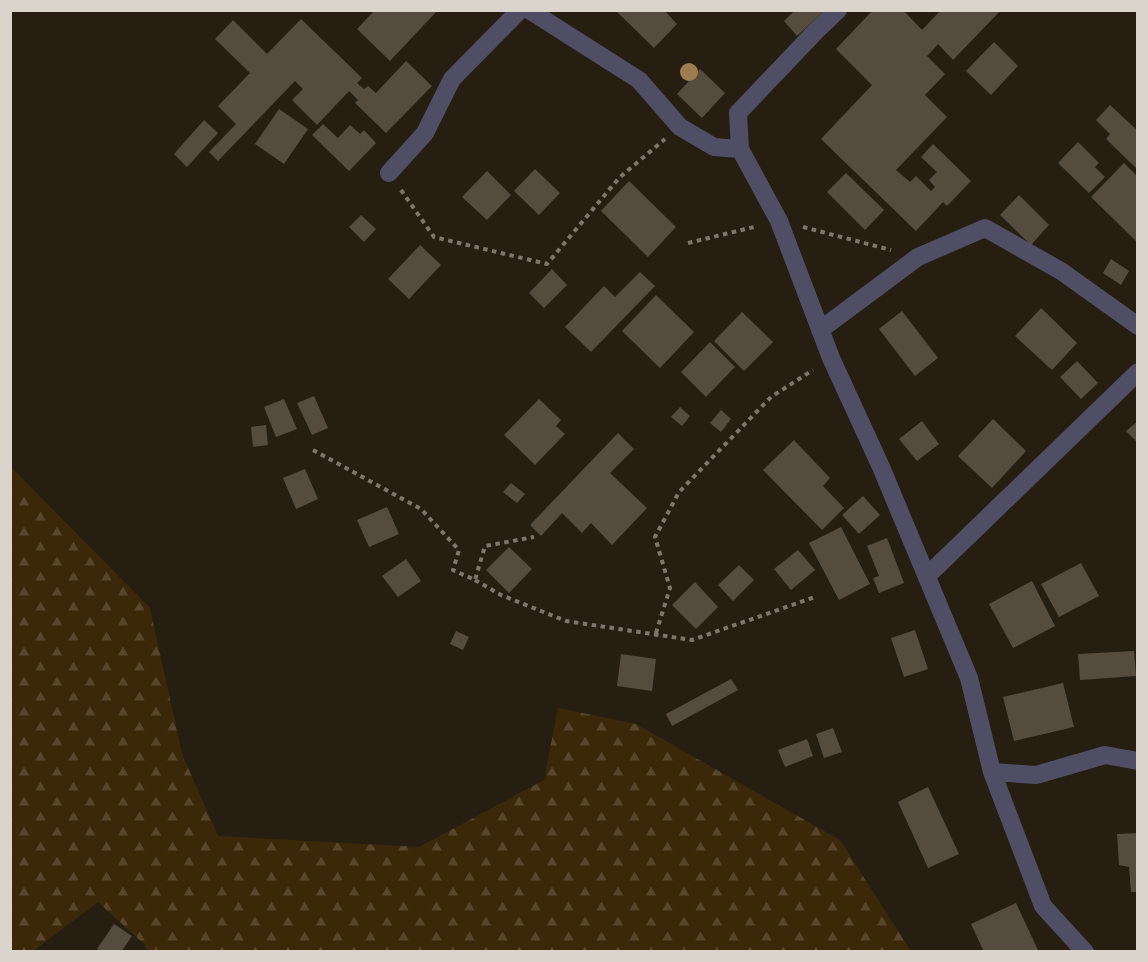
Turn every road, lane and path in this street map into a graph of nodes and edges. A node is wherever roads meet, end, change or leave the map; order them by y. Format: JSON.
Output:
{"nodes":[{"id":1,"x":520,"y":10,"type":"edge"},
{"id":2,"x":529,"y":10,"type":"edge"},
{"id":3,"x":838,"y":10,"type":"edge"},
{"id":4,"x":680,"y":127,"type":"junction"},
{"id":5,"x":740,"y":149,"type":"junction"},
{"id":6,"x":389,"y":172,"type":"joint"},
{"id":7,"x":1137,"y":326,"type":"edge"},
{"id":8,"x":820,"y":330,"type":"junction"},
{"id":9,"x":831,"y":358,"type":"junction"},
{"id":10,"x":1137,"y":372,"type":"edge"},
{"id":11,"x":313,"y":450,"type":"dead end"},
{"id":12,"x":534,"y":537,"type":"dead end"},
{"id":13,"x":927,"y":576,"type":"junction"},
{"id":14,"x":475,"y":580,"type":"junction"},
{"id":15,"x":815,"y":597,"type":"dead end"},
{"id":16,"x":656,"y":633,"type":"junction"},
{"id":17,"x":1137,"y":761,"type":"edge"},
{"id":18,"x":992,"y":771,"type":"junction"},
{"id":19,"x":1085,"y":951,"type":"edge"}],
"edges":[{"from":1,"to":6,"type":"street"},
{"from":2,"to":4,"type":"street"},
{"from":3,"to":5,"type":"street"},
{"from":4,"to":5,"type":"street"},
{"from":4,"to":6,"type":"path"},
{"from":5,"to":8,"type":"street"},
{"from":7,"to":8,"type":"street"},
{"from":8,"to":9,"type":"street"},
{"from":9,"to":13,"type":"street"},
{"from":9,"to":16,"type":"path"},
{"from":10,"to":13,"type":"street"},
{"from":11,"to":14,"type":"path"},
{"from":12,"to":14,"type":"path"},
{"from":13,"to":18,"type":"street"},
{"from":14,"to":16,"type":"path"},
{"from":15,"to":16,"type":"path"},
{"from":17,"to":18,"type":"street"},
{"from":18,"to":19,"type":"street"}]}
